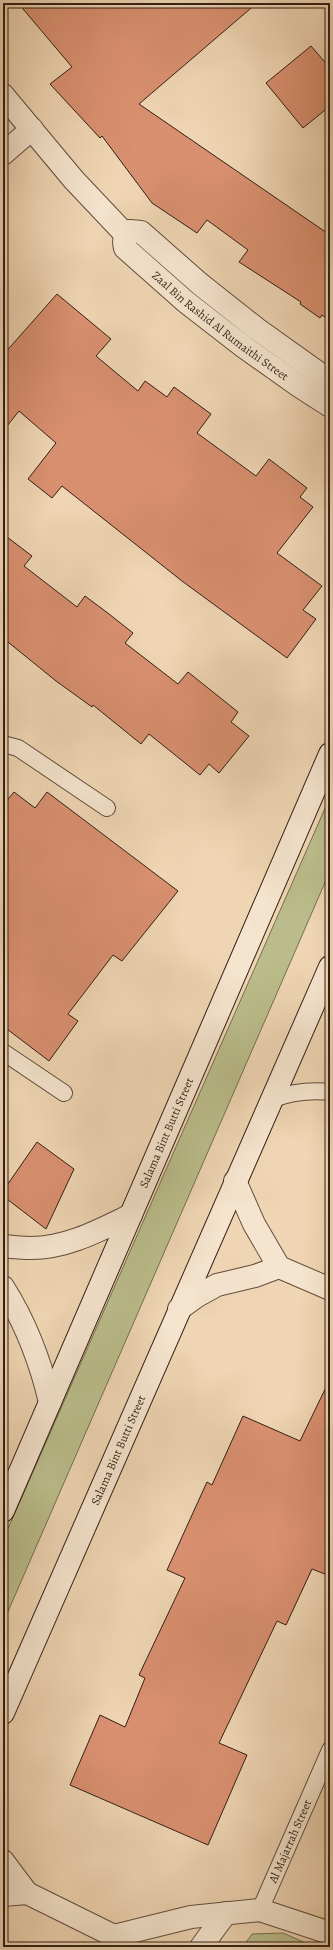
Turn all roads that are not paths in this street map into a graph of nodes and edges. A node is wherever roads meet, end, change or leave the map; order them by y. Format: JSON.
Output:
{"nodes":[{"id":1,"x":3,"y":95,"type":"edge"},
{"id":2,"x":32,"y":129,"type":"junction"},
{"id":3,"x":3,"y":154,"type":"edge"},
{"id":4,"x":126,"y":235,"type":"junction"},
{"id":5,"x":330,"y":381,"type":"edge"},
{"id":6,"x":330,"y":406,"type":"edge"},
{"id":7,"x":3,"y":744,"type":"edge"},
{"id":8,"x":330,"y":754,"type":"edge"},
{"id":9,"x":107,"y":808,"type":"dead end"},
{"id":10,"x":330,"y":967,"type":"edge"},
{"id":11,"x":3,"y":1052,"type":"edge"},
{"id":12,"x":330,"y":1092,"type":"edge"},
{"id":13,"x":64,"y":1093,"type":"dead end"},
{"id":14,"x":272,"y":1099,"type":"junction"},
{"id":15,"x":235,"y":1181,"type":"junction"},
{"id":16,"x":131,"y":1215,"type":"junction"},
{"id":17,"x":3,"y":1246,"type":"edge"},
{"id":18,"x":279,"y":1267,"type":"junction"},
{"id":19,"x":3,"y":1287,"type":"edge"},
{"id":20,"x":330,"y":1289,"type":"edge"},
{"id":21,"x":179,"y":1309,"type":"junction"},
{"id":22,"x":50,"y":1402,"type":"junction"},
{"id":23,"x":3,"y":1511,"type":"edge"},
{"id":24,"x":3,"y":1713,"type":"edge"},
{"id":25,"x":330,"y":1750,"type":"edge"},
{"id":26,"x":3,"y":1861,"type":"edge"},
{"id":27,"x":27,"y":1893,"type":"junction"},
{"id":28,"x":3,"y":1895,"type":"edge"},
{"id":29,"x":260,"y":1910,"type":"junction"},
{"id":30,"x":226,"y":1913,"type":"junction"},
{"id":31,"x":330,"y":1933,"type":"edge"},
{"id":32,"x":117,"y":1942,"type":"edge"},
{"id":33,"x":201,"y":1947,"type":"edge"}],
"edges":[{"from":1,"to":2,"type":"street"},
{"from":2,"to":3,"type":"street"},
{"from":2,"to":4,"type":"street"},
{"from":4,"to":5,"type":"street","name":"Zaal Bin Rashid Al Rumaithi Street"},
{"from":4,"to":6,"type":"street","name":"Zaal Bin Rashid Al Rumaithi Street"},
{"from":7,"to":9,"type":"lane"},
{"from":8,"to":16,"type":"street","name":"Salama Bint Butti Street"},
{"from":10,"to":14,"type":"street","name":"Salama Bint Butti Street"},
{"from":11,"to":13,"type":"lane"},
{"from":12,"to":14,"type":"lane"},
{"from":14,"to":15,"type":"street","name":"Salama Bint Butti Street"},
{"from":15,"to":18,"type":"street"},
{"from":15,"to":21,"type":"street","name":"Salama Bint Butti Street"},
{"from":16,"to":17,"type":"street"},
{"from":16,"to":22,"type":"street","name":"Salama Bint Butti Street"},
{"from":18,"to":20,"type":"street"},
{"from":18,"to":21,"type":"street"},
{"from":19,"to":22,"type":"street"},
{"from":21,"to":24,"type":"street","name":"Salama Bint Butti Street"},
{"from":22,"to":23,"type":"street","name":"Salama Bint Butti Street"},
{"from":25,"to":29,"type":"lane","name":"Al Majarrah Street"},
{"from":26,"to":27,"type":"street"},
{"from":27,"to":28,"type":"street"},
{"from":27,"to":32,"type":"street"},
{"from":29,"to":30,"type":"street"},
{"from":29,"to":31,"type":"street"},
{"from":30,"to":32,"type":"street"},
{"from":30,"to":33,"type":"street"}]}
